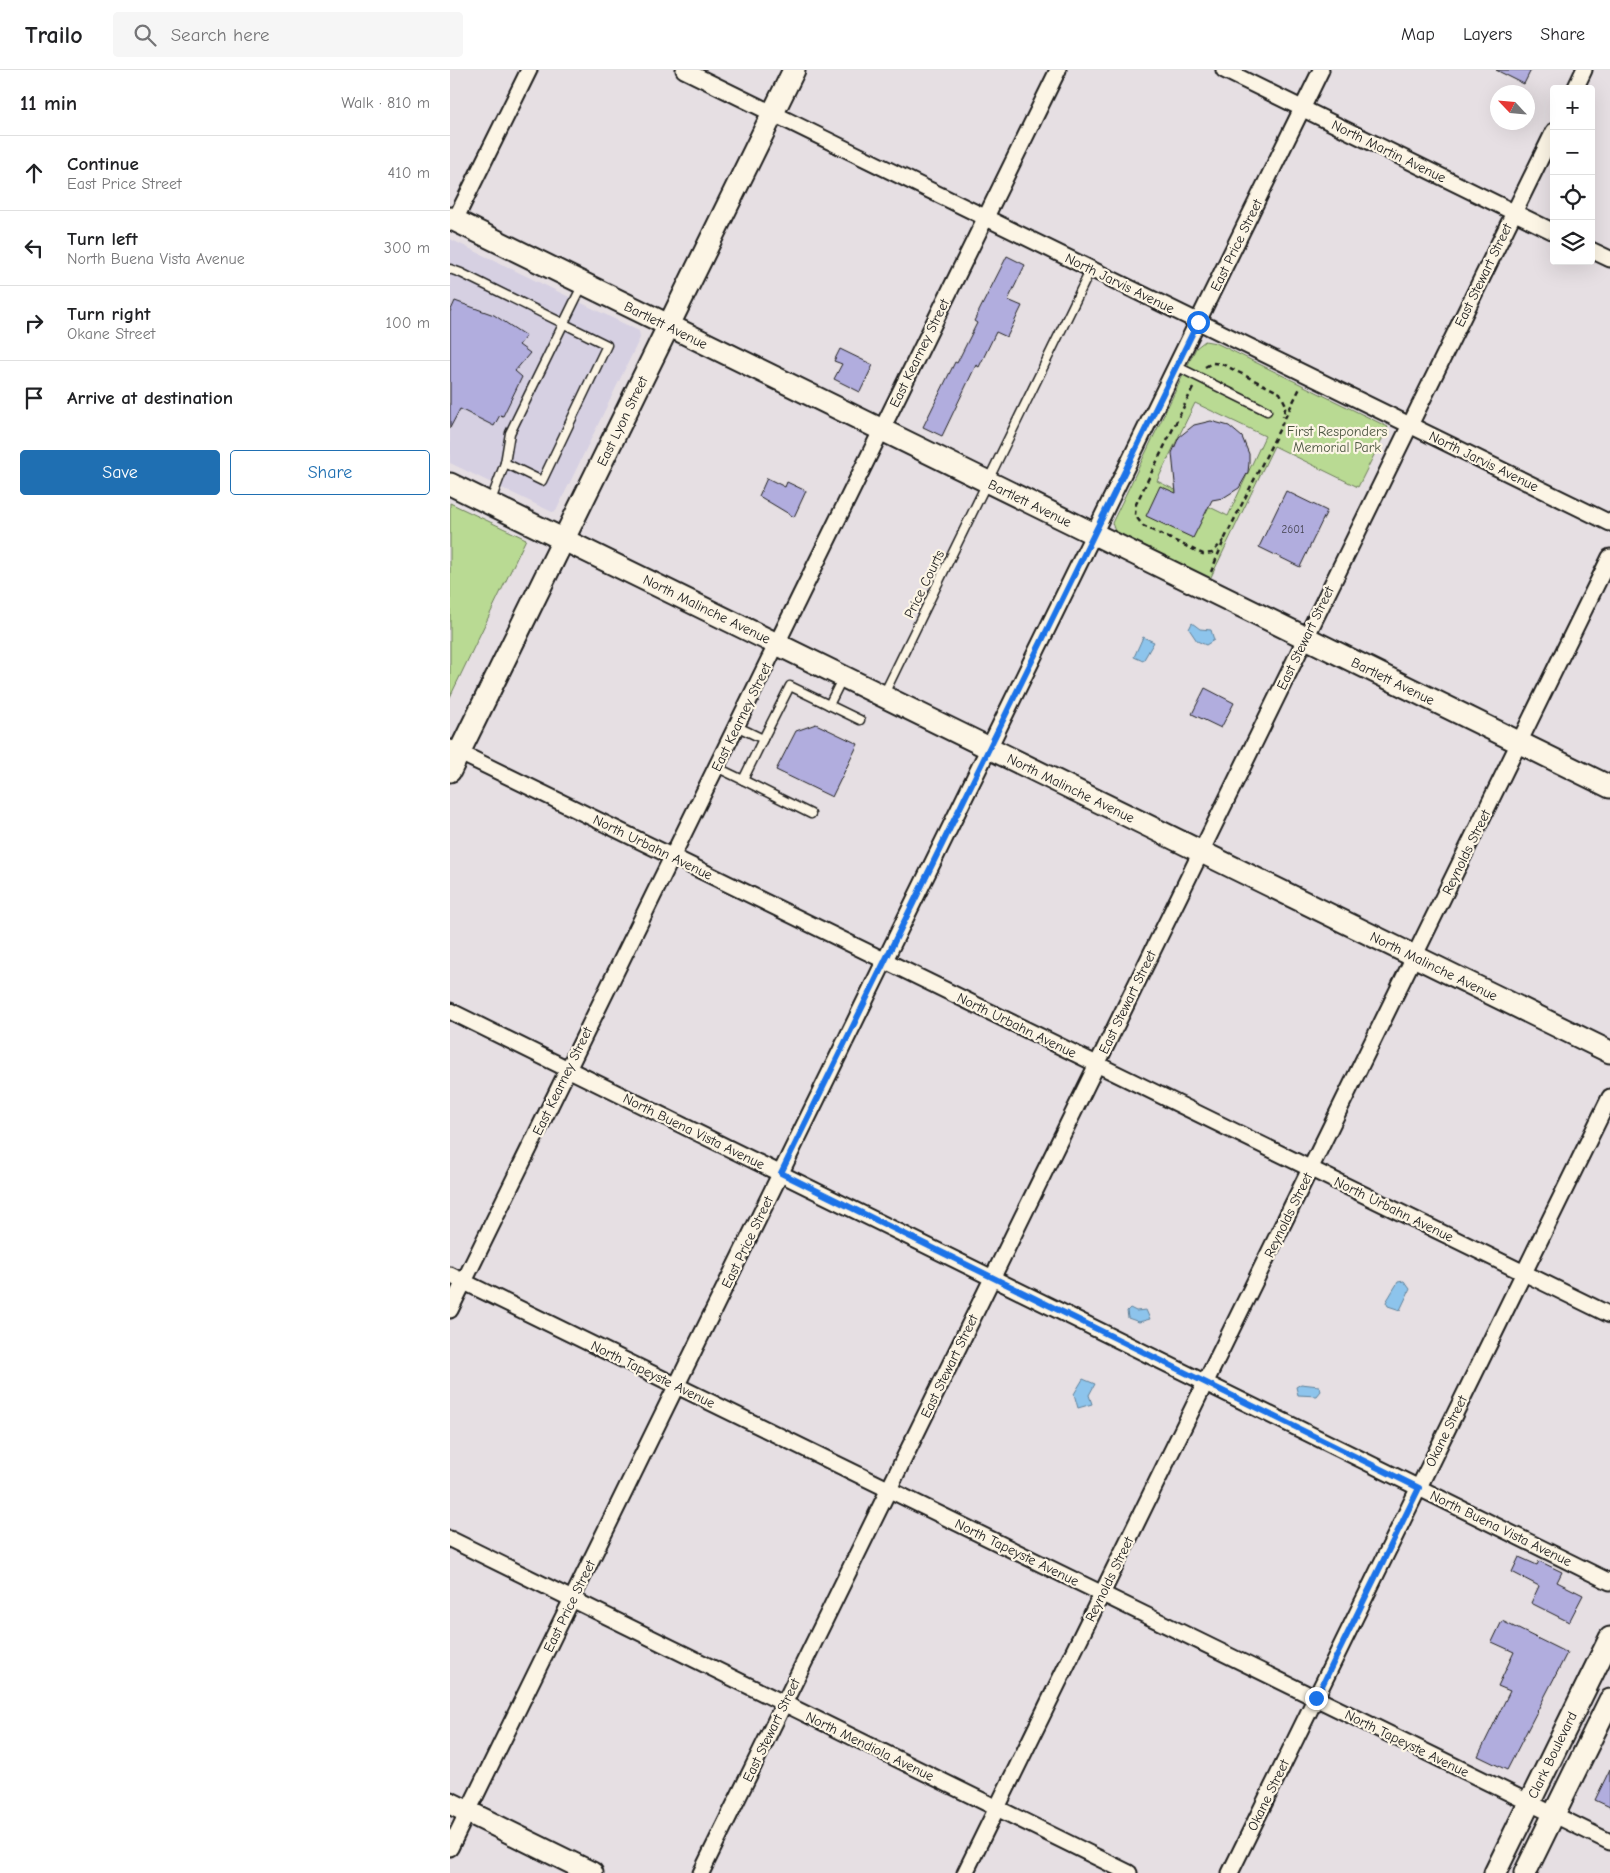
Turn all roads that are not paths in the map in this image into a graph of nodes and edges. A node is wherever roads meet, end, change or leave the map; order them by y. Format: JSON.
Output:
{"nodes":[{"id":1,"x":529,"y":70,"type":"edge"},
{"id":2,"x":684,"y":70,"type":"edge"},
{"id":3,"x":794,"y":70,"type":"edge"},
{"id":4,"x":1058,"y":70,"type":"edge"},
{"id":5,"x":1224,"y":70,"type":"edge"},
{"id":6,"x":1322,"y":70,"type":"edge"},
{"id":7,"x":1584,"y":70,"type":"edge"},
{"id":8,"x":1577,"y":85,"type":"edge"},
{"id":9,"x":1302,"y":109,"type":"junction"},
{"id":10,"x":772,"y":113,"type":"junction"},
{"id":11,"x":1550,"y":139,"type":"edge"},
{"id":12,"x":1514,"y":212,"type":"junction"},
{"id":13,"x":986,"y":217,"type":"junction"},
{"id":14,"x":452,"y":223,"type":"edge"},
{"id":15,"x":1550,"y":230,"type":"edge"},
{"id":16,"x":1595,"y":252,"type":"edge"},
{"id":17,"x":1610,"y":259,"type":"edge"},
{"id":18,"x":450,"y":269,"type":"edge"},
{"id":19,"x":1091,"y":269,"type":"junction"},
{"id":20,"x":583,"y":284,"type":"junction"},
{"id":21,"x":1198,"y":322,"type":"junction"},
{"id":22,"x":564,"y":323,"type":"junction"},
{"id":23,"x":668,"y":326,"type":"junction"},
{"id":24,"x":1176,"y":366,"type":"junction"},
{"id":25,"x":1268,"y":411,"type":"dead end"},
{"id":26,"x":1410,"y":425,"type":"junction"},
{"id":27,"x":881,"y":430,"type":"junction"},
{"id":28,"x":505,"y":463,"type":"junction"},
{"id":29,"x":987,"y":482,"type":"junction"},
{"id":30,"x":450,"y":484,"type":"edge"},
{"id":31,"x":490,"y":503,"type":"junction"},
{"id":32,"x":1610,"y":523,"type":"edge"},
{"id":33,"x":1094,"y":534,"type":"junction"},
{"id":34,"x":564,"y":539,"type":"junction"},
{"id":35,"x":1610,"y":557,"type":"edge"},
{"id":36,"x":1305,"y":638,"type":"junction"},
{"id":37,"x":777,"y":643,"type":"junction"},
{"id":38,"x":844,"y":676,"type":"junction"},
{"id":39,"x":883,"y":696,"type":"junction"},
{"id":40,"x":829,"y":705,"type":"junction"},
{"id":41,"x":860,"y":720,"type":"dead end"},
{"id":42,"x":736,"y":726,"type":"junction"},
{"id":43,"x":763,"y":739,"type":"junction"},
{"id":44,"x":1520,"y":743,"type":"junction"},
{"id":45,"x":989,"y":748,"type":"junction"},
{"id":46,"x":455,"y":750,"type":"edge"},
{"id":47,"x":716,"y":767,"type":"junction"},
{"id":48,"x":450,"y":771,"type":"edge"},
{"id":49,"x":743,"y":780,"type":"junction"},
{"id":50,"x":1610,"y":788,"type":"edge"},
{"id":51,"x":811,"y":814,"type":"dead end"},
{"id":52,"x":1201,"y":852,"type":"junction"},
{"id":53,"x":672,"y":856,"type":"junction"},
{"id":54,"x":1415,"y":956,"type":"junction"},
{"id":55,"x":885,"y":960,"type":"junction"},
{"id":56,"x":450,"y":1011,"type":"edge"},
{"id":57,"x":1610,"y":1052,"type":"edge"},
{"id":58,"x":1097,"y":1064,"type":"junction"},
{"id":59,"x":568,"y":1069,"type":"junction"},
{"id":60,"x":1610,"y":1097,"type":"edge"},
{"id":61,"x":1311,"y":1168,"type":"junction"},
{"id":62,"x":781,"y":1173,"type":"junction"},
{"id":63,"x":1524,"y":1273,"type":"junction"},
{"id":64,"x":450,"y":1275,"type":"edge"},
{"id":65,"x":992,"y":1278,"type":"junction"},
{"id":66,"x":464,"y":1282,"type":"junction"},
{"id":67,"x":450,"y":1310,"type":"edge"},
{"id":68,"x":1610,"y":1315,"type":"edge"},
{"id":69,"x":1205,"y":1383,"type":"junction"},
{"id":70,"x":677,"y":1386,"type":"junction"},
{"id":71,"x":1419,"y":1488,"type":"junction"},
{"id":72,"x":889,"y":1490,"type":"junction"},
{"id":73,"x":450,"y":1539,"type":"edge"},
{"id":74,"x":1610,"y":1582,"type":"edge"},
{"id":75,"x":1102,"y":1594,"type":"junction"},
{"id":76,"x":572,"y":1599,"type":"junction"},
{"id":77,"x":1610,"y":1638,"type":"edge"},
{"id":78,"x":1316,"y":1698,"type":"junction"},
{"id":79,"x":1610,"y":1700,"type":"edge"},
{"id":80,"x":784,"y":1704,"type":"junction"},
{"id":81,"x":1529,"y":1802,"type":"junction"},
{"id":82,"x":459,"y":1808,"type":"edge"},
{"id":83,"x":996,"y":1808,"type":"junction"},
{"id":84,"x":1554,"y":1814,"type":"junction"},
{"id":85,"x":1610,"y":1842,"type":"edge"},
{"id":86,"x":450,"y":1848,"type":"edge"},
{"id":87,"x":592,"y":1873,"type":"edge"},
{"id":88,"x":701,"y":1873,"type":"edge"},
{"id":89,"x":965,"y":1873,"type":"edge"},
{"id":90,"x":1128,"y":1873,"type":"edge"},
{"id":91,"x":1230,"y":1873,"type":"edge"},
{"id":92,"x":1495,"y":1873,"type":"edge"},
{"id":93,"x":1525,"y":1873,"type":"edge"}],
"edges":[{"from":1,"to":14,"type":"street"},
{"from":2,"to":10,"type":"street","name":"North Jarvis Avenue"},
{"from":3,"to":10,"type":"main road","name":"East Lyon Street"},
{"from":4,"to":13,"type":"street","name":"East Kearney Street"},
{"from":5,"to":9,"type":"street","name":"North Martin Avenue"},
{"from":6,"to":9,"type":"street","name":"East Price Street"},
{"from":7,"to":8,"type":"street"},
{"from":9,"to":12,"type":"street","name":"North Martin Avenue"},
{"from":9,"to":21,"type":"street","name":"East Price Street"},
{"from":10,"to":13,"type":"street","name":"North Jarvis Avenue"},
{"from":10,"to":23,"type":"main road","name":"East Lyon Street"},
{"from":11,"to":12,"type":"street","name":"East Stewart Street"},
{"from":12,"to":15,"type":"street","name":"North Martin Avenue"},
{"from":12,"to":26,"type":"street","name":"East Stewart Street"},
{"from":13,"to":19,"type":"street","name":"North Jarvis Avenue"},
{"from":13,"to":27,"type":"street","name":"East Kearney Street"},
{"from":14,"to":20,"type":"main road","name":"Bartlett Avenue"},
{"from":16,"to":17,"type":"street"},
{"from":18,"to":22,"type":"lane"},
{"from":19,"to":21,"type":"street","name":"North Jarvis Avenue"},
{"from":19,"to":29,"type":"lane","name":"Price Courts"},
{"from":20,"to":22,"type":"lane"},
{"from":20,"to":23,"type":"main road","name":"Bartlett Avenue"},
{"from":21,"to":24,"type":"street","name":"East Price Street"},
{"from":21,"to":26,"type":"street","name":"North Jarvis Avenue"},
{"from":22,"to":28,"type":"lane"},
{"from":22,"to":28,"type":"lane"},
{"from":23,"to":27,"type":"main road","name":"Bartlett Avenue"},
{"from":23,"to":34,"type":"main road","name":"East Lyon Street"},
{"from":24,"to":25,"type":"lane"},
{"from":24,"to":33,"type":"street","name":"East Price Street"},
{"from":26,"to":32,"type":"street","name":"North Jarvis Avenue"},
{"from":26,"to":36,"type":"street","name":"East Stewart Street"},
{"from":27,"to":29,"type":"main road","name":"Bartlett Avenue"},
{"from":27,"to":37,"type":"street","name":"East Kearney Street"},
{"from":28,"to":31,"type":"lane"},
{"from":29,"to":33,"type":"main road","name":"Bartlett Avenue"},
{"from":29,"to":39,"type":"lane","name":"Price Courts"},
{"from":30,"to":31,"type":"main road","name":"North Malinche Avenue"},
{"from":31,"to":34,"type":"main road","name":"North Malinche Avenue"},
{"from":33,"to":36,"type":"main road","name":"Bartlett Avenue"},
{"from":33,"to":45,"type":"street","name":"East Price Street"},
{"from":34,"to":37,"type":"main road","name":"North Malinche Avenue"},
{"from":34,"to":46,"type":"main road","name":"East Lyon Street"},
{"from":35,"to":44,"type":"street","name":"Reynolds Street"},
{"from":36,"to":44,"type":"main road","name":"Bartlett Avenue"},
{"from":36,"to":52,"type":"street","name":"East Stewart Street"},
{"from":37,"to":38,"type":"main road","name":"North Malinche Avenue"},
{"from":37,"to":42,"type":"street","name":"East Kearney Street"},
{"from":38,"to":39,"type":"main road","name":"North Malinche Avenue"},
{"from":38,"to":40,"type":"lane"},
{"from":39,"to":45,"type":"main road","name":"North Malinche Avenue"},
{"from":40,"to":41,"type":"lane"},
{"from":40,"to":43,"type":"lane"},
{"from":42,"to":43,"type":"lane"},
{"from":42,"to":47,"type":"street","name":"East Kearney Street"},
{"from":43,"to":49,"type":"lane"},
{"from":44,"to":50,"type":"main road","name":"Bartlett Avenue"},
{"from":44,"to":54,"type":"street","name":"Reynolds Street"},
{"from":45,"to":52,"type":"main road","name":"North Malinche Avenue"},
{"from":45,"to":55,"type":"street","name":"East Price Street"},
{"from":46,"to":48,"type":"main road","name":"East Lyon Street"},
{"from":46,"to":53,"type":"street","name":"North Urbahn Avenue"},
{"from":47,"to":49,"type":"lane"},
{"from":47,"to":53,"type":"street","name":"East Kearney Street"},
{"from":49,"to":51,"type":"lane"},
{"from":52,"to":54,"type":"main road","name":"North Malinche Avenue"},
{"from":52,"to":58,"type":"street","name":"East Stewart Street"},
{"from":53,"to":55,"type":"street","name":"North Urbahn Avenue"},
{"from":53,"to":59,"type":"street","name":"East Kearney Street"},
{"from":54,"to":57,"type":"main road","name":"North Malinche Avenue"},
{"from":54,"to":61,"type":"street","name":"Reynolds Street"},
{"from":55,"to":58,"type":"street","name":"North Urbahn Avenue"},
{"from":55,"to":62,"type":"street","name":"East Price Street"},
{"from":56,"to":59,"type":"street","name":"North Buena Vista Avenue"},
{"from":58,"to":61,"type":"street","name":"North Urbahn Avenue"},
{"from":58,"to":65,"type":"street","name":"East Stewart Street"},
{"from":59,"to":62,"type":"street","name":"North Buena Vista Avenue"},
{"from":59,"to":66,"type":"street","name":"East Kearney Street"},
{"from":60,"to":63,"type":"street","name":"Okane Street"},
{"from":61,"to":63,"type":"street","name":"North Urbahn Avenue"},
{"from":61,"to":69,"type":"street","name":"Reynolds Street"},
{"from":62,"to":65,"type":"street","name":"North Buena Vista Avenue"},
{"from":62,"to":70,"type":"street","name":"East Price Street"},
{"from":63,"to":68,"type":"street","name":"North Urbahn Avenue"},
{"from":63,"to":71,"type":"street","name":"Okane Street"},
{"from":64,"to":66,"type":"street","name":"North Tapeyste Avenue"},
{"from":65,"to":69,"type":"street","name":"North Buena Vista Avenue"},
{"from":65,"to":72,"type":"street","name":"East Stewart Street"},
{"from":66,"to":67,"type":"street","name":"East Kearney Street"},
{"from":66,"to":70,"type":"street","name":"North Tapeyste Avenue"},
{"from":69,"to":71,"type":"street","name":"North Buena Vista Avenue"},
{"from":69,"to":75,"type":"street","name":"Reynolds Street"},
{"from":70,"to":72,"type":"street","name":"North Tapeyste Avenue"},
{"from":70,"to":76,"type":"street","name":"East Price Street"},
{"from":71,"to":74,"type":"street","name":"North Buena Vista Avenue"},
{"from":71,"to":78,"type":"street","name":"Okane Street"},
{"from":72,"to":75,"type":"street","name":"North Tapeyste Avenue"},
{"from":72,"to":80,"type":"street","name":"East Stewart Street"},
{"from":73,"to":76,"type":"street","name":"North Mendiola Avenue"},
{"from":75,"to":78,"type":"street","name":"North Tapeyste Avenue"},
{"from":75,"to":83,"type":"street","name":"Reynolds Street"},
{"from":76,"to":80,"type":"street","name":"North Mendiola Avenue"},
{"from":76,"to":82,"type":"street","name":"East Price Street"},
{"from":77,"to":81,"type":"main road","name":"Clark Boulevard"},
{"from":78,"to":81,"type":"street","name":"North Tapeyste Avenue"},
{"from":78,"to":91,"type":"street","name":"Okane Street"},
{"from":79,"to":84,"type":"main road","name":"Clark Boulevard"},
{"from":80,"to":83,"type":"street","name":"North Mendiola Avenue"},
{"from":80,"to":88,"type":"street","name":"East Stewart Street"},
{"from":81,"to":84,"type":"street","name":"North Tapeyste Avenue"},
{"from":81,"to":92,"type":"main road","name":"Clark Boulevard"},
{"from":82,"to":86,"type":"street","name":"East Price Street"},
{"from":82,"to":87,"type":"main road"},
{"from":83,"to":89,"type":"street","name":"Reynolds Street"},
{"from":83,"to":90,"type":"street","name":"North Mendiola Avenue"},
{"from":84,"to":85,"type":"street","name":"North Tapeyste Avenue"},
{"from":84,"to":93,"type":"main road","name":"Clark Boulevard"}]}
